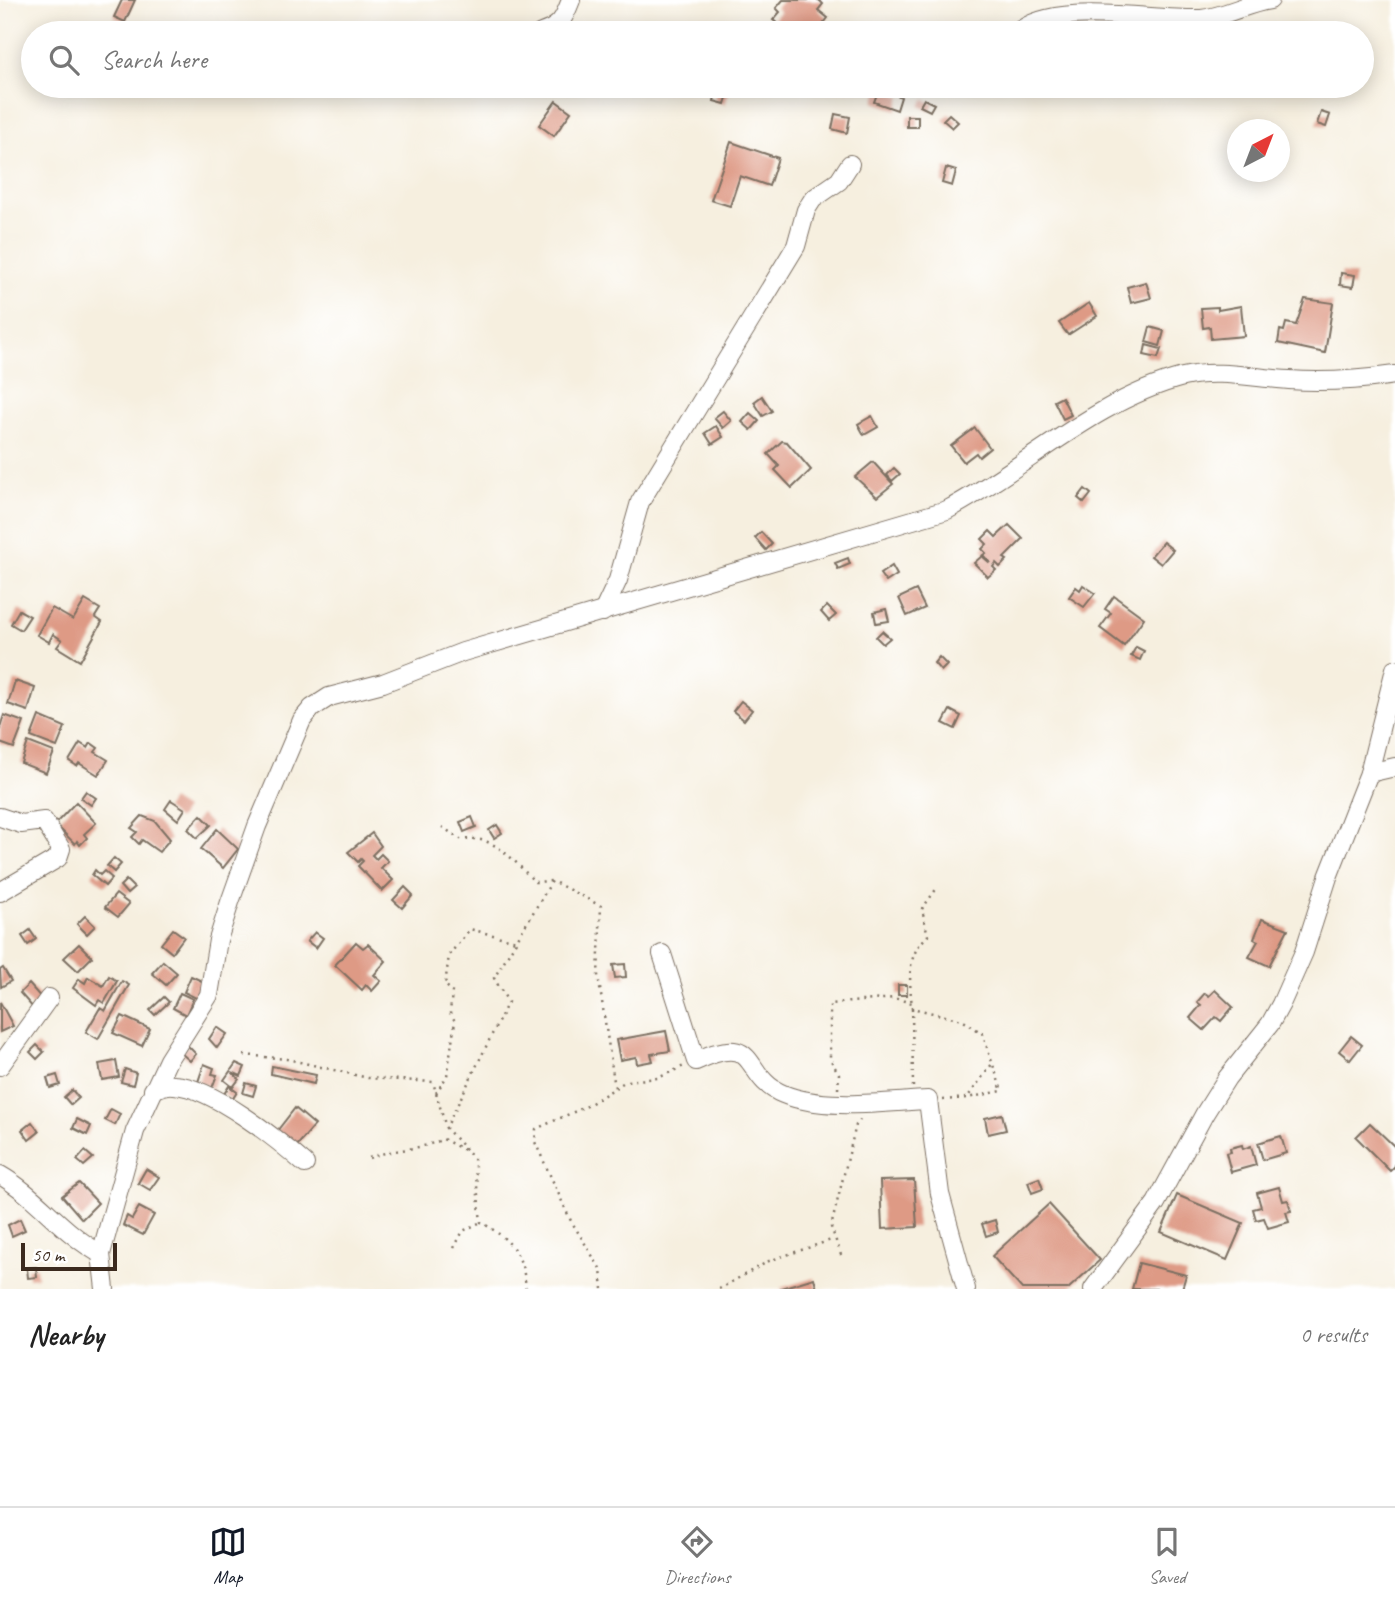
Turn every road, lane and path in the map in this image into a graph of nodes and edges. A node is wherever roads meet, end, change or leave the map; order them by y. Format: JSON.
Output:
{"nodes":[{"id":1,"x":571,"y":0,"type":"edge"},
{"id":2,"x":1270,"y":0,"type":"edge"},
{"id":3,"x":564,"y":21,"type":"edge"},
{"id":4,"x":1035,"y":21,"type":"edge"},
{"id":5,"x":850,"y":164,"type":"dead end"},
{"id":6,"x":1395,"y":375,"type":"edge"},
{"id":7,"x":603,"y":612,"type":"junction"},
{"id":8,"x":1395,"y":669,"type":"edge"},
{"id":9,"x":1395,"y":766,"type":"edge"},
{"id":10,"x":1369,"y":773,"type":"junction"},
{"id":11,"x":0,"y":817,"type":"edge"},
{"id":12,"x":442,"y":827,"type":"dead end"},
{"id":13,"x":552,"y":881,"type":"junction"},
{"id":14,"x":937,"y":888,"type":"dead end"},
{"id":15,"x":0,"y":892,"type":"edge"},
{"id":16,"x":516,"y":941,"type":"junction"},
{"id":17,"x":662,"y":954,"type":"dead end"},
{"id":18,"x":49,"y":998,"type":"dead end"},
{"id":19,"x":912,"y":1003,"type":"junction"},
{"id":20,"x":912,"y":1009,"type":"junction"},
{"id":21,"x":244,"y":1055,"type":"dead end"},
{"id":22,"x":696,"y":1061,"type":"junction"},
{"id":23,"x":992,"y":1064,"type":"junction"},
{"id":24,"x":0,"y":1066,"type":"edge"},
{"id":25,"x":615,"y":1087,"type":"junction"},
{"id":26,"x":153,"y":1090,"type":"junction"},
{"id":27,"x":436,"y":1093,"type":"junction"},
{"id":28,"x":967,"y":1098,"type":"junction"},
{"id":29,"x":948,"y":1100,"type":"dead end"},
{"id":30,"x":914,"y":1101,"type":"junction"},
{"id":31,"x":837,"y":1102,"type":"junction"},
{"id":32,"x":874,"y":1104,"type":"junction"},
{"id":33,"x":446,"y":1128,"type":"junction"},
{"id":34,"x":467,"y":1151,"type":"junction"},
{"id":35,"x":369,"y":1158,"type":"dead end"},
{"id":36,"x":305,"y":1164,"type":"dead end"},
{"id":37,"x":0,"y":1175,"type":"edge"},
{"id":38,"x":481,"y":1222,"type":"junction"},
{"id":39,"x":834,"y":1240,"type":"junction"},
{"id":40,"x":454,"y":1248,"type":"dead end"},
{"id":41,"x":101,"y":1254,"type":"junction"},
{"id":42,"x":841,"y":1255,"type":"dead end"},
{"id":43,"x":105,"y":1289,"type":"edge"},
{"id":44,"x":526,"y":1289,"type":"edge"},
{"id":45,"x":603,"y":1289,"type":"edge"},
{"id":46,"x":719,"y":1289,"type":"edge"},
{"id":47,"x":966,"y":1289,"type":"edge"},
{"id":48,"x":1093,"y":1289,"type":"edge"}],
"edges":[{"from":1,"to":3,"type":"street"},
{"from":2,"to":4,"type":"street"},
{"from":5,"to":7,"type":"street"},
{"from":6,"to":7,"type":"street"},
{"from":7,"to":26,"type":"street"},
{"from":8,"to":10,"type":"street"},
{"from":9,"to":10,"type":"street"},
{"from":10,"to":48,"type":"street"},
{"from":11,"to":15,"type":"street"},
{"from":12,"to":13,"type":"path"},
{"from":13,"to":16,"type":"path"},
{"from":13,"to":25,"type":"path"},
{"from":14,"to":19,"type":"path"},
{"from":16,"to":27,"type":"path"},
{"from":16,"to":33,"type":"path"},
{"from":17,"to":22,"type":"street"},
{"from":18,"to":24,"type":"street"},
{"from":19,"to":20,"type":"path"},
{"from":19,"to":31,"type":"path"},
{"from":20,"to":23,"type":"path"},
{"from":20,"to":30,"type":"path"},
{"from":21,"to":27,"type":"path"},
{"from":22,"to":25,"type":"path"},
{"from":22,"to":31,"type":"street"},
{"from":23,"to":28,"type":"path"},
{"from":23,"to":28,"type":"path"},
{"from":25,"to":45,"type":"path"},
{"from":26,"to":36,"type":"street"},
{"from":26,"to":41,"type":"street"},
{"from":27,"to":33,"type":"path"},
{"from":28,"to":29,"type":"path"},
{"from":30,"to":32,"type":"street"},
{"from":30,"to":47,"type":"street"},
{"from":31,"to":32,"type":"street"},
{"from":32,"to":39,"type":"path"},
{"from":33,"to":34,"type":"path"},
{"from":34,"to":35,"type":"path"},
{"from":34,"to":38,"type":"path"},
{"from":37,"to":41,"type":"street"},
{"from":38,"to":40,"type":"path"},
{"from":38,"to":44,"type":"path"},
{"from":39,"to":42,"type":"path"},
{"from":39,"to":46,"type":"path"},
{"from":41,"to":43,"type":"street"}]}
